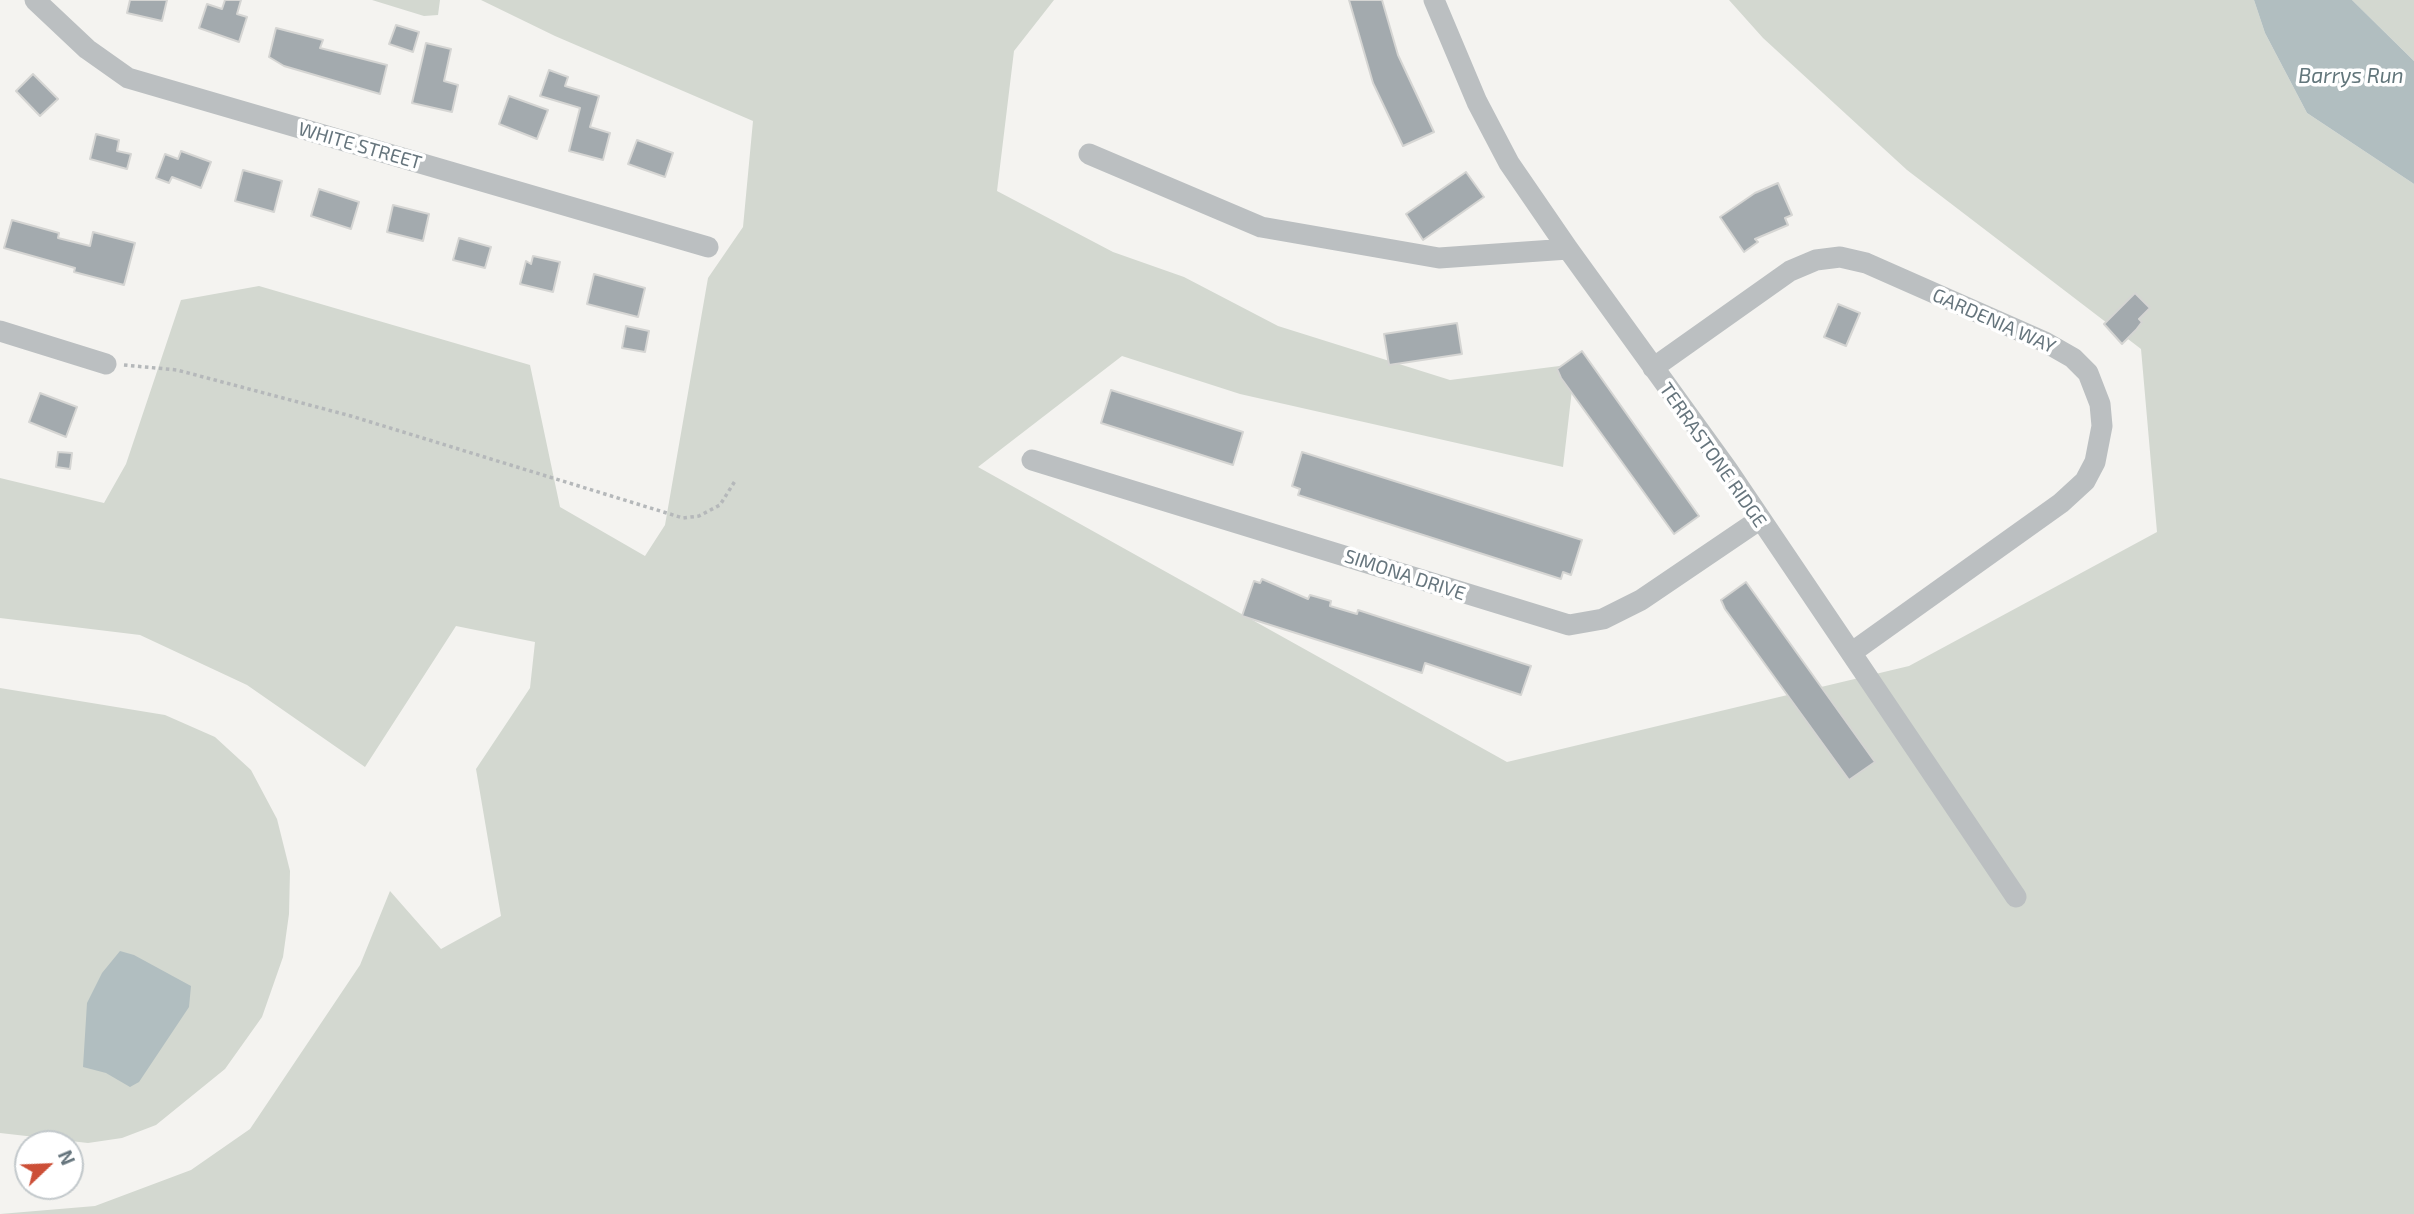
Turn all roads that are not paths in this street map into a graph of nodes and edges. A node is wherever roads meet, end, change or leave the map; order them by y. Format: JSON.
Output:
{"nodes":[{"id":1,"x":35,"y":0,"type":"edge"},
{"id":2,"x":1434,"y":0,"type":"edge"},
{"id":3,"x":1089,"y":154,"type":"dead end"},
{"id":4,"x":708,"y":247,"type":"dead end"},
{"id":5,"x":1567,"y":249,"type":"junction"},
{"id":6,"x":0,"y":331,"type":"edge"},
{"id":7,"x":106,"y":363,"type":"road end"},
{"id":8,"x":1653,"y":368,"type":"junction"},
{"id":9,"x":1032,"y":460,"type":"dead end"},
{"id":10,"x":1759,"y":520,"type":"junction"},
{"id":11,"x":1851,"y":653,"type":"junction"},
{"id":12,"x":2015,"y":897,"type":"dead end"}],
"edges":[{"from":1,"to":4,"type":"street","name":"WHITE STREET"},
{"from":2,"to":5,"type":"street","name":"TERRASTONE RIDGE"},
{"from":3,"to":5,"type":"street"},
{"from":5,"to":8,"type":"street","name":"TERRASTONE RIDGE"},
{"from":6,"to":7,"type":"street"},
{"from":8,"to":10,"type":"street","name":"TERRASTONE RIDGE"},
{"from":8,"to":11,"type":"street","name":"GARDENIA WAY"},
{"from":9,"to":10,"type":"street","name":"SIMONA DRIVE"},
{"from":10,"to":11,"type":"street","name":"TERRASTONE RIDGE"},
{"from":11,"to":12,"type":"street","name":"TERRASTONE RIDGE"}]}
